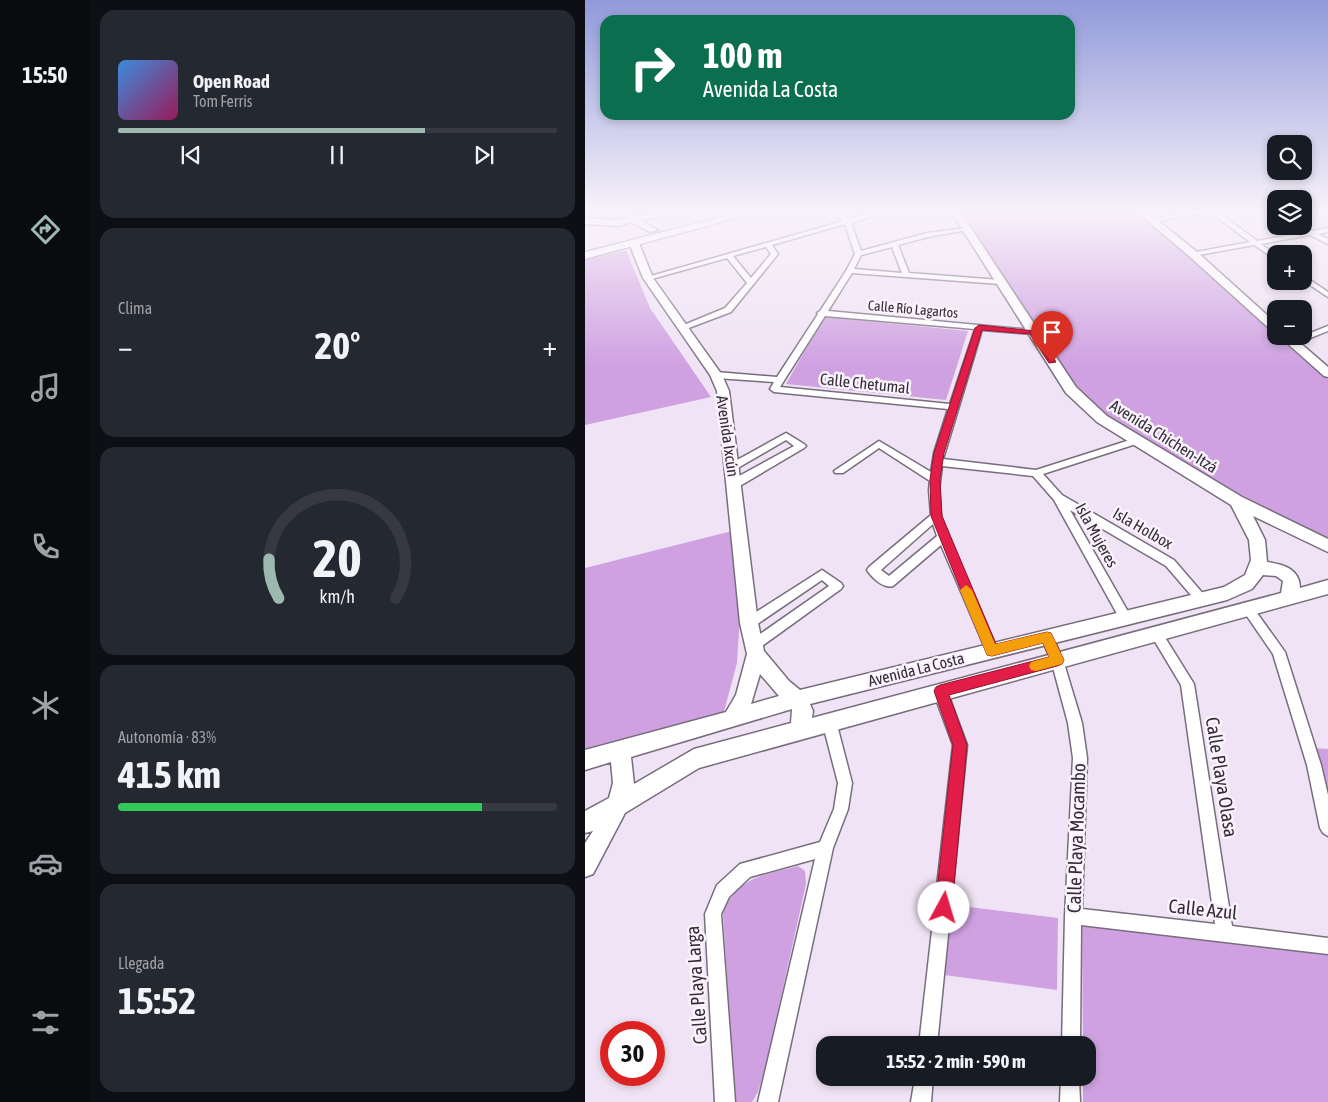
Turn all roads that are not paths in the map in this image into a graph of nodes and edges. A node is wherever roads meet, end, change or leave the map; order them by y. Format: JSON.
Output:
{"nodes":[{"id":1,"x":641,"y":261,"type":"edge"},
{"id":2,"x":706,"y":261,"type":"edge"},
{"id":3,"x":733,"y":261,"type":"edge"},
{"id":4,"x":769,"y":261,"type":"edge"},
{"id":5,"x":855,"y":261,"type":"edge"},
{"id":6,"x":901,"y":261,"type":"edge"},
{"id":7,"x":986,"y":261,"type":"edge"},
{"id":8,"x":1201,"y":261,"type":"edge"},
{"id":9,"x":850,"y":271,"type":"junction"},
{"id":10,"x":907,"y":276,"type":"junction"},
{"id":11,"x":648,"y":278,"type":"junction"},
{"id":12,"x":1000,"y":282,"type":"junction"},
{"id":13,"x":751,"y":283,"type":"junction"},
{"id":14,"x":1312,"y":284,"type":"edge"},
{"id":15,"x":1328,"y":295,"type":"edge"},
{"id":16,"x":821,"y":313,"type":"junction"},
{"id":17,"x":1267,"y":320,"type":"edge"},
{"id":18,"x":683,"y":327,"type":"junction"},
{"id":19,"x":979,"y":328,"type":"junction"},
{"id":20,"x":1328,"y":328,"type":"edge"},
{"id":21,"x":1032,"y":332,"type":"junction"},
{"id":22,"x":1312,"y":332,"type":"edge"},
{"id":23,"x":1295,"y":345,"type":"edge"},
{"id":24,"x":1328,"y":373,"type":"edge"},
{"id":25,"x":716,"y":375,"type":"junction"},
{"id":26,"x":780,"y":380,"type":"junction"},
{"id":27,"x":953,"y":407,"type":"junction"},
{"id":28,"x":1136,"y":441,"type":"junction"},
{"id":29,"x":937,"y":462,"type":"junction"},
{"id":30,"x":732,"y":467,"type":"junction"},
{"id":31,"x":839,"y":471,"type":"dead end"},
{"id":32,"x":1036,"y":473,"type":"junction"},
{"id":33,"x":935,"y":479,"type":"junction"},
{"id":34,"x":734,"y":484,"type":"junction"},
{"id":35,"x":1058,"y":498,"type":"junction"},
{"id":36,"x":1237,"y":502,"type":"junction"},
{"id":37,"x":937,"y":516,"type":"junction"},
{"id":38,"x":943,"y":537,"type":"junction"},
{"id":39,"x":1328,"y":546,"type":"edge"},
{"id":40,"x":1257,"y":568,"type":"junction"},
{"id":41,"x":1328,"y":587,"type":"edge"},
{"id":42,"x":1288,"y":597,"type":"junction"},
{"id":43,"x":1201,"y":600,"type":"junction"},
{"id":44,"x":1248,"y":609,"type":"junction"},
{"id":45,"x":1125,"y":617,"type":"junction"},
{"id":46,"x":749,"y":623,"type":"junction"},
{"id":47,"x":1157,"y":635,"type":"junction"},
{"id":48,"x":1047,"y":637,"type":"junction"},
{"id":49,"x":755,"y":649,"type":"junction"},
{"id":50,"x":992,"y":651,"type":"junction"},
{"id":51,"x":1057,"y":660,"type":"junction"},
{"id":52,"x":940,"y":691,"type":"junction"},
{"id":53,"x":797,"y":699,"type":"junction"},
{"id":54,"x":733,"y":718,"type":"junction"},
{"id":55,"x":829,"y":721,"type":"junction"},
{"id":56,"x":800,"y":729,"type":"junction"},
{"id":57,"x":619,"y":752,"type":"junction"},
{"id":58,"x":585,"y":760,"type":"edge"},
{"id":59,"x":618,"y":805,"type":"junction"},
{"id":60,"x":585,"y":822,"type":"edge"},
{"id":61,"x":1328,"y":828,"type":"edge"},
{"id":62,"x":825,"y":848,"type":"junction"},
{"id":63,"x":586,"y":863,"type":"edge"},
{"id":64,"x":1073,"y":916,"type":"junction"},
{"id":65,"x":1225,"y":933,"type":"junction"},
{"id":66,"x":1328,"y":946,"type":"edge"},
{"id":67,"x":928,"y":1036,"type":"edge"},
{"id":68,"x":1071,"y":1036,"type":"edge"},
{"id":69,"x":923,"y":1086,"type":"edge"},
{"id":70,"x":1070,"y":1086,"type":"edge"},
{"id":71,"x":725,"y":1102,"type":"edge"},
{"id":72,"x":768,"y":1102,"type":"edge"},
{"id":73,"x":921,"y":1102,"type":"edge"},
{"id":74,"x":1070,"y":1102,"type":"edge"}],
"edges":[{"from":1,"to":11,"type":"street","name":"Avenida Ixcún"},
{"from":2,"to":11,"type":"street"},
{"from":3,"to":13,"type":"street"},
{"from":4,"to":13,"type":"street"},
{"from":5,"to":9,"type":"street"},
{"from":6,"to":10,"type":"street"},
{"from":7,"to":12,"type":"main road","name":"Avenida Chichen-Itzá"},
{"from":8,"to":17,"type":"main road"},
{"from":9,"to":10,"type":"street"},
{"from":9,"to":16,"type":"street"},
{"from":10,"to":12,"type":"street"},
{"from":11,"to":18,"type":"street","name":"Avenida Ixcún"},
{"from":12,"to":21,"type":"main road","name":"Avenida Chichen-Itzá"},
{"from":13,"to":18,"type":"street"},
{"from":14,"to":15,"type":"street"},
{"from":16,"to":19,"type":"street","name":"Calle Río Lagartos"},
{"from":16,"to":26,"type":"street"},
{"from":18,"to":25,"type":"street","name":"Avenida Ixcún"},
{"from":19,"to":21,"type":"street","name":"Calle Río Lagartos"},
{"from":19,"to":27,"type":"street"},
{"from":20,"to":22,"type":"street"},
{"from":21,"to":28,"type":"main road","name":"Avenida Chichen-Itzá"},
{"from":23,"to":24,"type":"main road"},
{"from":25,"to":26,"type":"street"},
{"from":25,"to":30,"type":"street","name":"Avenida Ixcún"},
{"from":26,"to":27,"type":"street","name":"Calle Chetumal"},
{"from":27,"to":29,"type":"street"},
{"from":28,"to":32,"type":"street"},
{"from":28,"to":36,"type":"main road","name":"Avenida Chichen-Itzá"},
{"from":29,"to":32,"type":"street"},
{"from":29,"to":33,"type":"street"},
{"from":30,"to":34,"type":"street","name":"Avenida Ixcún"},
{"from":30,"to":34,"type":"street"},
{"from":31,"to":33,"type":"street"},
{"from":32,"to":35,"type":"street","name":"Isla Mujeres"},
{"from":33,"to":37,"type":"street"},
{"from":34,"to":46,"type":"street","name":"Avenida Ixcún"},
{"from":35,"to":43,"type":"street","name":"Isla Holbox"},
{"from":35,"to":45,"type":"street","name":"Isla Mujeres"},
{"from":36,"to":39,"type":"main road","name":"Avenida Chichen-Itzá"},
{"from":36,"to":40,"type":"main road"},
{"from":37,"to":38,"type":"street"},
{"from":37,"to":38,"type":"street"},
{"from":38,"to":50,"type":"street"},
{"from":40,"to":42,"type":"main road"},
{"from":40,"to":43,"type":"main road","name":"Avenida La Costa"},
{"from":41,"to":42,"type":"main road","name":"Avenida La Costa"},
{"from":42,"to":44,"type":"main road","name":"Avenida La Costa"},
{"from":43,"to":45,"type":"main road","name":"Avenida La Costa"},
{"from":44,"to":47,"type":"main road","name":"Avenida La Costa"},
{"from":44,"to":61,"type":"street"},
{"from":45,"to":48,"type":"main road","name":"Avenida La Costa"},
{"from":46,"to":49,"type":"street","name":"Avenida Ixcún"},
{"from":46,"to":49,"type":"street"},
{"from":47,"to":51,"type":"main road","name":"Avenida La Costa"},
{"from":47,"to":65,"type":"street","name":"Calle Playa Olasa"},
{"from":48,"to":50,"type":"main road","name":"Avenida La Costa"},
{"from":48,"to":51,"type":"street","name":"Calle Playa Mocambo"},
{"from":49,"to":53,"type":"main road","name":"Avenida Ixcún"},
{"from":49,"to":54,"type":"main road","name":"Avenida Ixcún"},
{"from":50,"to":53,"type":"main road","name":"Avenida La Costa"},
{"from":51,"to":52,"type":"main road","name":"Avenida La Costa"},
{"from":51,"to":64,"type":"street","name":"Calle Playa Mocambo"},
{"from":52,"to":55,"type":"main road","name":"Avenida La Costa"},
{"from":52,"to":67,"type":"street"},
{"from":53,"to":54,"type":"main road","name":"Avenida La Costa"},
{"from":53,"to":56,"type":"main road"},
{"from":54,"to":57,"type":"main road","name":"Avenida La Costa"},
{"from":55,"to":56,"type":"main road","name":"Avenida La Costa"},
{"from":55,"to":62,"type":"street"},
{"from":56,"to":59,"type":"main road","name":"Avenida La Costa"},
{"from":57,"to":58,"type":"main road","name":"Avenida La Costa"},
{"from":57,"to":59,"type":"main road"},
{"from":59,"to":60,"type":"main road","name":"Avenida La Costa"},
{"from":59,"to":63,"type":"street"},
{"from":62,"to":71,"type":"street","name":"Calle Playa Larga"},
{"from":62,"to":72,"type":"street"},
{"from":64,"to":65,"type":"street","name":"Calle Azul"},
{"from":64,"to":68,"type":"street","name":"Calle Playa Mocambo"},
{"from":65,"to":66,"type":"street","name":"Calle Azul"},
{"from":69,"to":73,"type":"street"},
{"from":70,"to":74,"type":"street"}]}
